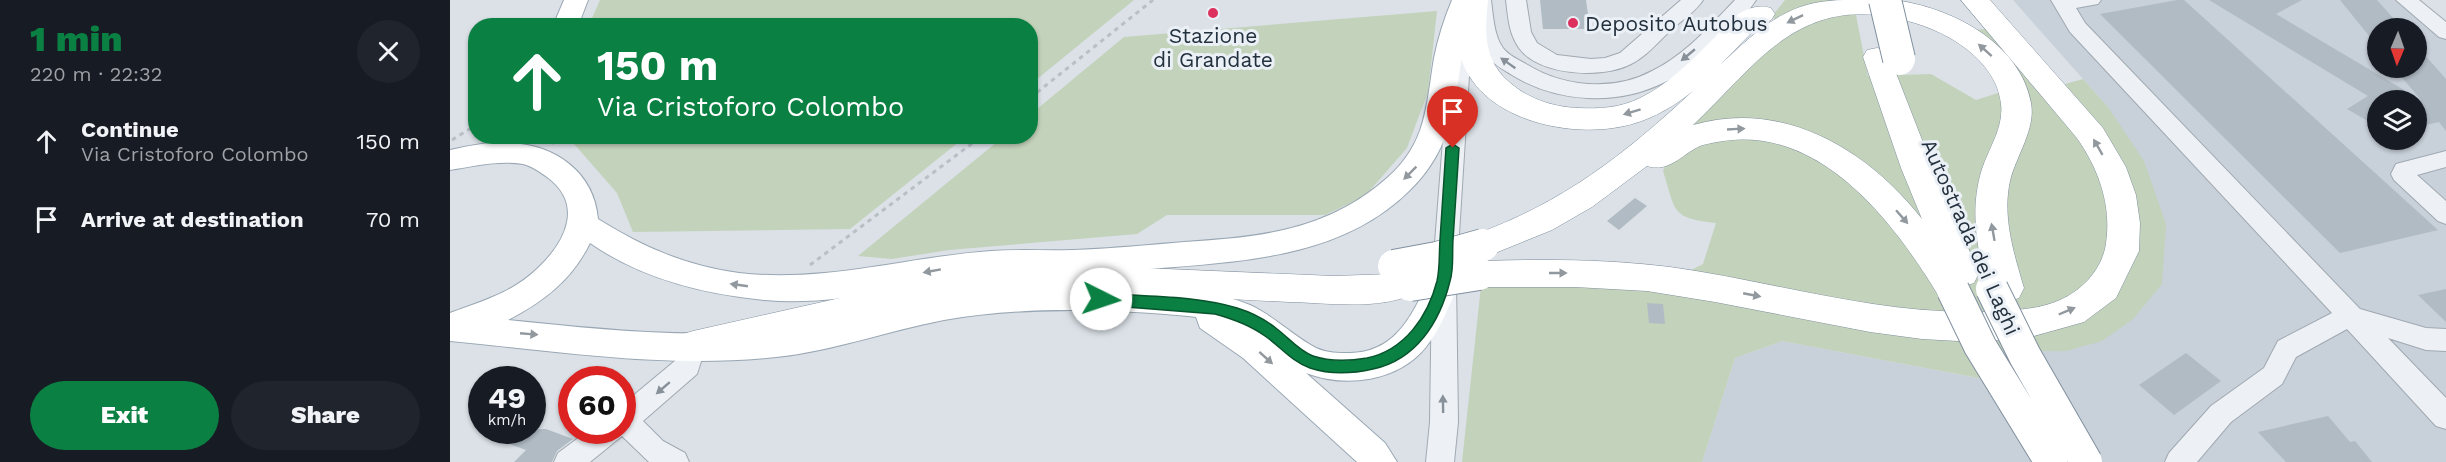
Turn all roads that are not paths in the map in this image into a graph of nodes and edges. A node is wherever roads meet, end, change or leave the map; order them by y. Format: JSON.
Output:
{"nodes":[{"id":1,"x":576,"y":0,"type":"edge"},
{"id":2,"x":1464,"y":0,"type":"edge"},
{"id":3,"x":1474,"y":0,"type":"edge"},
{"id":4,"x":1482,"y":0,"type":"edge"},
{"id":5,"x":1516,"y":0,"type":"edge"},
{"id":6,"x":1693,"y":0,"type":"edge"},
{"id":7,"x":1865,"y":0,"type":"edge"},
{"id":8,"x":1885,"y":0,"type":"edge"},
{"id":9,"x":1976,"y":0,"type":"edge"},
{"id":10,"x":2091,"y":0,"type":"edge"},
{"id":11,"x":2406,"y":0,"type":"edge"},
{"id":12,"x":2062,"y":2,"type":"edge"},
{"id":13,"x":1760,"y":5,"type":"edge"},
{"id":14,"x":568,"y":18,"type":"edge"},
{"id":15,"x":2446,"y":32,"type":"edge"},
{"id":16,"x":1888,"y":58,"type":"junction"},
{"id":17,"x":470,"y":144,"type":"edge"},
{"id":18,"x":545,"y":145,"type":"edge"},
{"id":19,"x":450,"y":159,"type":"edge"},
{"id":20,"x":2446,"y":159,"type":"edge"},
{"id":21,"x":2443,"y":208,"type":"edge"},
{"id":22,"x":1556,"y":213,"type":"junction"},
{"id":23,"x":583,"y":224,"type":"junction"},
{"id":24,"x":1481,"y":260,"type":"junction"},
{"id":25,"x":1074,"y":262,"type":"junction"},
{"id":26,"x":1392,"y":277,"type":"junction"},
{"id":27,"x":1444,"y":281,"type":"junction"},
{"id":28,"x":1981,"y":290,"type":"junction"},
{"id":29,"x":1181,"y":304,"type":"junction"},
{"id":30,"x":2349,"y":316,"type":"junction"},
{"id":31,"x":450,"y":326,"type":"edge"},
{"id":32,"x":2446,"y":340,"type":"edge"},
{"id":33,"x":693,"y":346,"type":"junction"},
{"id":34,"x":636,"y":410,"type":"edge"},
{"id":35,"x":2446,"y":417,"type":"edge"},
{"id":36,"x":636,"y":435,"type":"edge"},
{"id":37,"x":593,"y":444,"type":"edge"},
{"id":38,"x":568,"y":462,"type":"edge"},
{"id":39,"x":675,"y":462,"type":"edge"},
{"id":40,"x":1379,"y":462,"type":"edge"},
{"id":41,"x":1440,"y":462,"type":"edge"},
{"id":42,"x":2051,"y":462,"type":"edge"},
{"id":43,"x":2059,"y":462,"type":"edge"},
{"id":44,"x":2086,"y":462,"type":"edge"},
{"id":45,"x":2092,"y":462,"type":"edge"},
{"id":46,"x":2179,"y":462,"type":"edge"}],
"edges":[{"from":1,"to":14,"type":"main road"},
{"from":2,"to":25,"type":"main road","one_way":true},
{"from":2,"to":27,"type":"street"},
{"from":13,"to":3,"type":"highway","one_way":true},
{"from":13,"to":4,"type":"street","one_way":true},
{"from":5,"to":6,"type":"street"},
{"from":7,"to":16,"type":"highway","name":"Autostrada dei Laghi"},
{"from":8,"to":16,"type":"highway","name":"Autostrada dei Laghi","bridge":true},
{"from":24,"to":9,"type":"highway","one_way":true},
{"from":10,"to":12,"type":"street"},
{"from":11,"to":15,"type":"street"},
{"from":12,"to":30,"type":"street"},
{"from":13,"to":22,"type":"highway"},
{"from":16,"to":28,"type":"highway","name":"Autostrada dei Laghi"},
{"from":17,"to":19,"type":"main road"},
{"from":18,"to":19,"type":"main road"},
{"from":18,"to":23,"type":"main road"},
{"from":20,"to":21,"type":"street"},
{"from":22,"to":24,"type":"highway"},
{"from":28,"to":22,"type":"highway","one_way":true},
{"from":25,"to":23,"type":"main road","one_way":true},
{"from":23,"to":31,"type":"main road"},
{"from":24,"to":26,"type":"highway","bridge":true},
{"from":24,"to":28,"type":"highway","one_way":true},
{"from":25,"to":26,"type":"highway"},
{"from":26,"to":33,"type":"highway"},
{"from":27,"to":29,"type":"main road"},
{"from":41,"to":27,"type":"street","one_way":true},
{"from":28,"to":42,"type":"highway","bridge":true},
{"from":28,"to":43,"type":"highway","name":"Autostrada dei Laghi"},
{"from":28,"to":44,"type":"highway","name":"Autostrada dei Laghi","bridge":true},
{"from":28,"to":45,"type":"highway"},
{"from":29,"to":33,"type":"main road"},
{"from":29,"to":40,"type":"main road","one_way":true},
{"from":30,"to":32,"type":"street"},
{"from":30,"to":35,"type":"street"},
{"from":30,"to":46,"type":"street"},
{"from":31,"to":33,"type":"main road","one_way":true},
{"from":33,"to":34,"type":"street","one_way":true},
{"from":36,"to":39,"type":"street"},
{"from":37,"to":38,"type":"street"}]}
